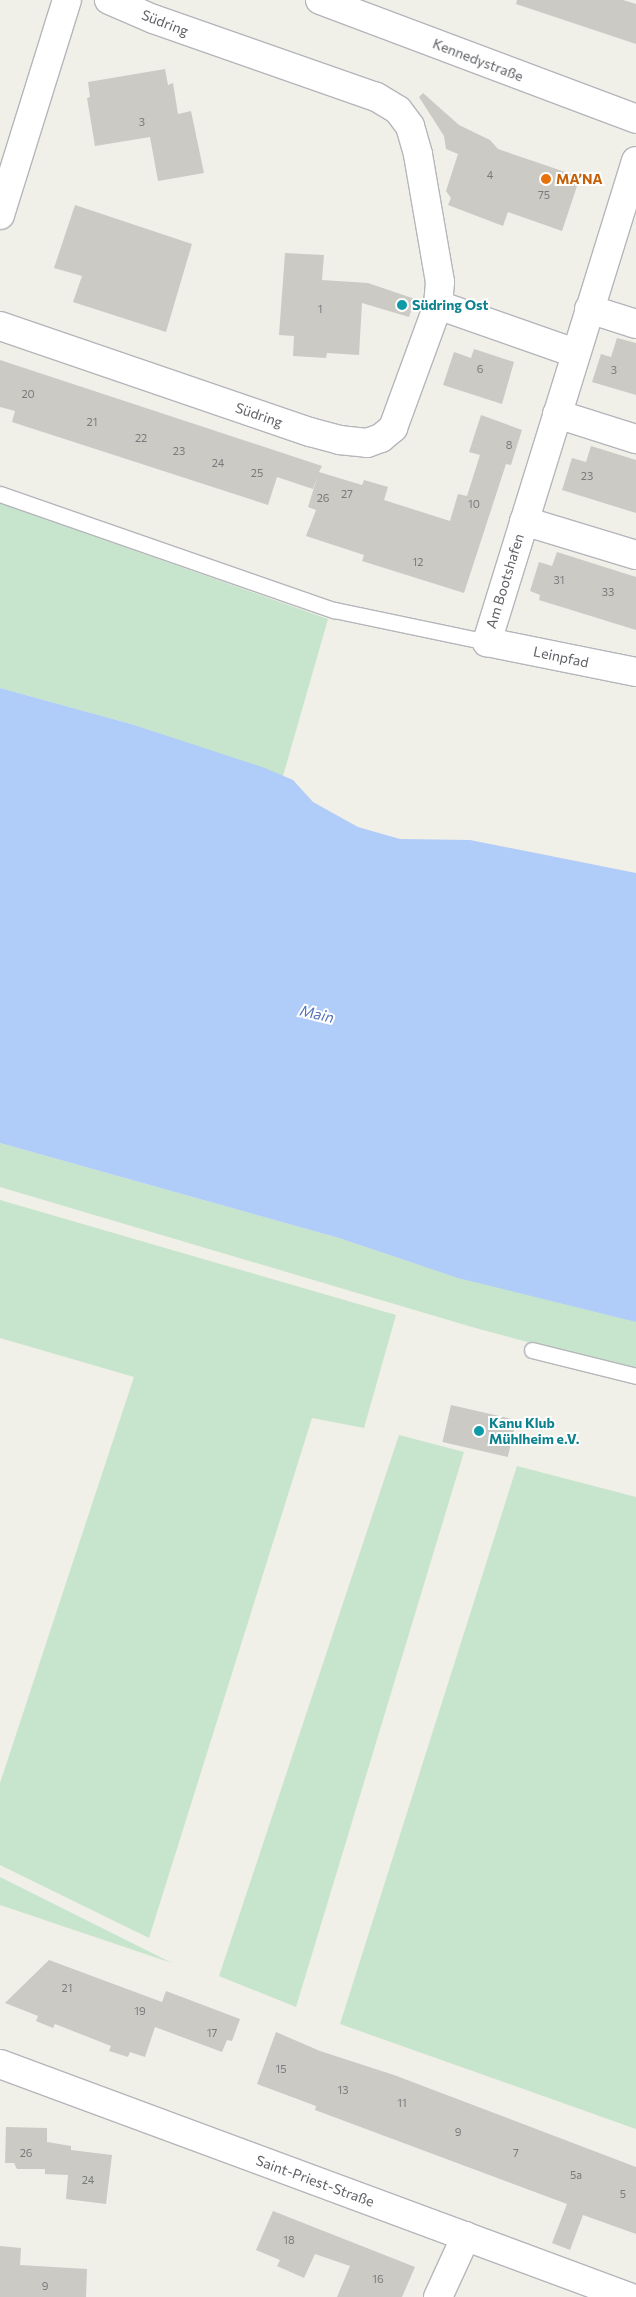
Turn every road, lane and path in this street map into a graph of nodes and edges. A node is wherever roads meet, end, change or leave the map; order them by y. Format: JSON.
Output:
{"nodes":[{"id":1,"x":67,"y":0,"type":"edge"},
{"id":2,"x":109,"y":0,"type":"edge"},
{"id":3,"x":320,"y":0,"type":"edge"},
{"id":4,"x":636,"y":119,"type":"edge"},
{"id":5,"x":636,"y":161,"type":"edge"},
{"id":6,"x":0,"y":215,"type":"edge"},
{"id":7,"x":438,"y":305,"type":"junction"},
{"id":8,"x":589,"y":309,"type":"junction"},
{"id":9,"x":636,"y":324,"type":"edge"},
{"id":10,"x":0,"y":326,"type":"edge"},
{"id":11,"x":575,"y":353,"type":"junction"},
{"id":12,"x":557,"y":414,"type":"junction"},
{"id":13,"x":636,"y":439,"type":"edge"},
{"id":14,"x":0,"y":494,"type":"edge"},
{"id":15,"x":524,"y":521,"type":"junction"},
{"id":16,"x":636,"y":555,"type":"edge"},
{"id":17,"x":487,"y":642,"type":"junction"},
{"id":18,"x":636,"y":672,"type":"edge"},
{"id":19,"x":532,"y":1350,"type":"dead end"},
{"id":20,"x":636,"y":1376,"type":"edge"},
{"id":21,"x":0,"y":2064,"type":"edge"},
{"id":22,"x":466,"y":2236,"type":"junction"},
{"id":23,"x":438,"y":2297,"type":"edge"},
{"id":24,"x":629,"y":2297,"type":"edge"}],
"edges":[{"from":1,"to":6,"type":"street"},
{"from":2,"to":7,"type":"street","name":"Südring"},
{"from":3,"to":4,"type":"street","name":"Kennedystraße"},
{"from":5,"to":8,"type":"street","name":"Am Bootshafen"},
{"from":7,"to":10,"type":"street","name":"Südring"},
{"from":7,"to":11,"type":"street"},
{"from":8,"to":9,"type":"street"},
{"from":8,"to":11,"type":"street","name":"Am Bootshafen"},
{"from":11,"to":12,"type":"street","name":"Am Bootshafen"},
{"from":12,"to":13,"type":"street"},
{"from":12,"to":15,"type":"street","name":"Am Bootshafen"},
{"from":14,"to":17,"type":"lane"},
{"from":15,"to":16,"type":"street","name":"Am Bootshafen"},
{"from":15,"to":17,"type":"street","name":"Am Bootshafen"},
{"from":17,"to":18,"type":"street","name":"Leinpfad"},
{"from":19,"to":20,"type":"lane"},
{"from":21,"to":22,"type":"street","name":"Saint-Priest-Straße"},
{"from":22,"to":23,"type":"street"},
{"from":22,"to":24,"type":"street","name":"Saint-Priest-Straße"}]}
